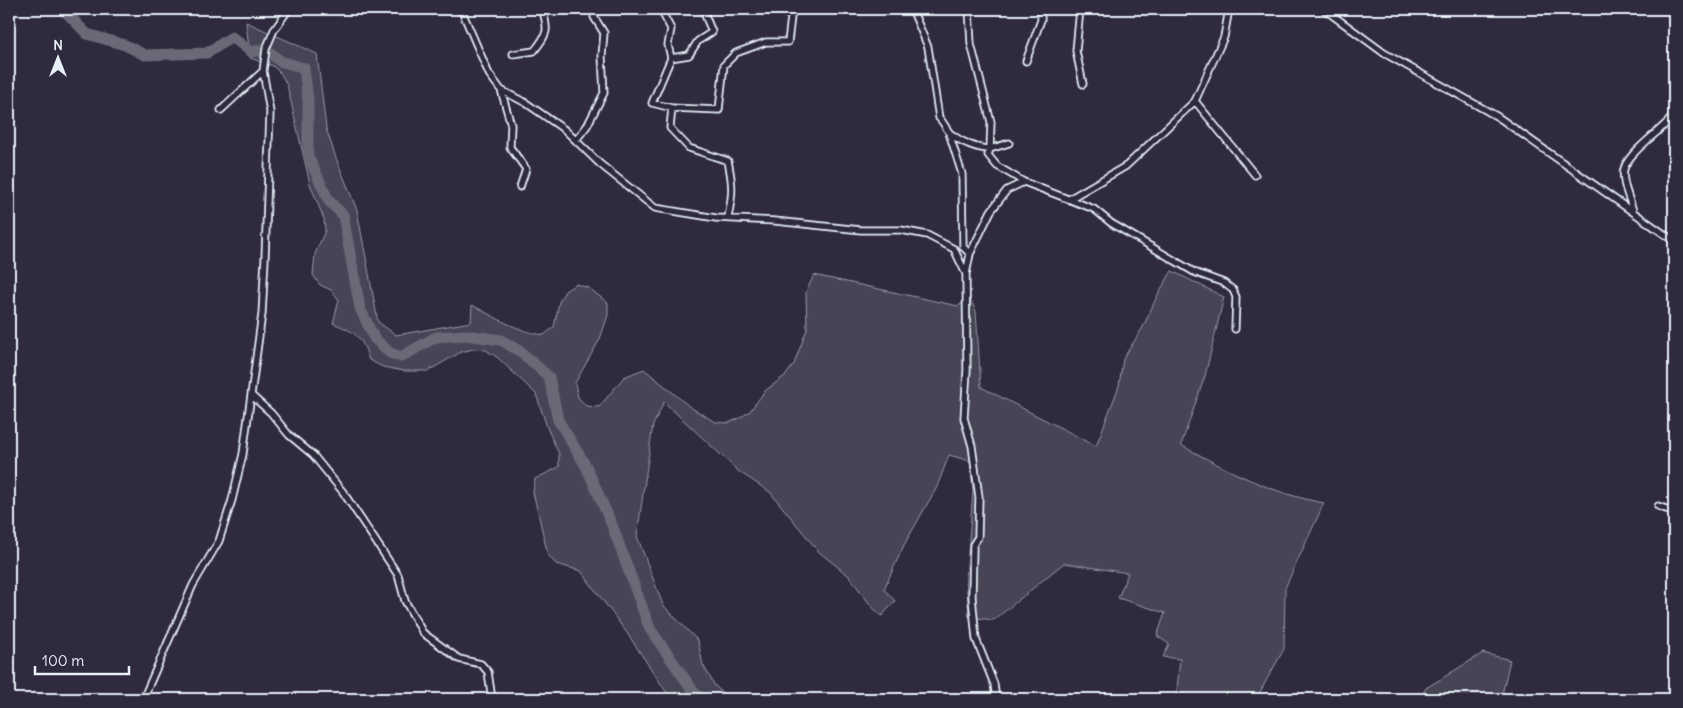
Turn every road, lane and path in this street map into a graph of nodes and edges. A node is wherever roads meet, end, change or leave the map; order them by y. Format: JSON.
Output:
{"nodes":[{"id":1,"x":289,"y":9,"type":"edge"},
{"id":2,"x":461,"y":9,"type":"edge"},
{"id":3,"x":542,"y":9,"type":"edge"},
{"id":4,"x":597,"y":9,"type":"edge"},
{"id":5,"x":664,"y":9,"type":"edge"},
{"id":6,"x":707,"y":9,"type":"edge"},
{"id":7,"x":760,"y":9,"type":"edge"},
{"id":8,"x":912,"y":9,"type":"edge"},
{"id":9,"x":968,"y":9,"type":"edge"},
{"id":10,"x":1040,"y":9,"type":"edge"},
{"id":11,"x":1080,"y":9,"type":"edge"},
{"id":12,"x":1229,"y":9,"type":"edge"},
{"id":13,"x":1324,"y":9,"type":"edge"},
{"id":14,"x":792,"y":11,"type":"edge"},
{"id":15,"x":513,"y":54,"type":"dead end"},
{"id":16,"x":671,"y":58,"type":"junction"},
{"id":17,"x":1026,"y":61,"type":"dead end"},
{"id":18,"x":263,"y":71,"type":"junction"},
{"id":19,"x":1083,"y":84,"type":"dead end"},
{"id":20,"x":502,"y":90,"type":"junction"},
{"id":21,"x":1195,"y":101,"type":"junction"},
{"id":22,"x":672,"y":108,"type":"junction"},
{"id":23,"x":221,"y":110,"type":"dead end"},
{"id":24,"x":1674,"y":115,"type":"edge"},
{"id":25,"x":950,"y":133,"type":"junction"},
{"id":26,"x":576,"y":140,"type":"junction"},
{"id":27,"x":1009,"y":143,"type":"dead end"},
{"id":28,"x":990,"y":149,"type":"junction"},
{"id":29,"x":1255,"y":175,"type":"dead end"},
{"id":30,"x":1024,"y":182,"type":"junction"},
{"id":31,"x":520,"y":188,"type":"dead end"},
{"id":32,"x":1071,"y":198,"type":"junction"},
{"id":33,"x":1634,"y":211,"type":"junction"},
{"id":34,"x":728,"y":217,"type":"junction"},
{"id":35,"x":1674,"y":241,"type":"edge"},
{"id":36,"x":970,"y":254,"type":"junction"},
{"id":37,"x":966,"y":274,"type":"junction"},
{"id":38,"x":1235,"y":329,"type":"dead end"},
{"id":39,"x":250,"y":395,"type":"junction"},
{"id":40,"x":1658,"y":506,"type":"dead end"},
{"id":41,"x":1674,"y":512,"type":"edge"},
{"id":42,"x":143,"y":699,"type":"edge"},
{"id":43,"x":492,"y":699,"type":"edge"},
{"id":44,"x":996,"y":699,"type":"edge"}],
"edges":[{"from":1,"to":18,"type":"street"},
{"from":2,"to":20,"type":"street"},
{"from":3,"to":15,"type":"street"},
{"from":4,"to":26,"type":"street"},
{"from":5,"to":16,"type":"street"},
{"from":6,"to":16,"type":"street"},
{"from":7,"to":14,"type":"street"},
{"from":8,"to":25,"type":"street"},
{"from":9,"to":28,"type":"street"},
{"from":10,"to":17,"type":"street"},
{"from":11,"to":19,"type":"street"},
{"from":12,"to":21,"type":"street"},
{"from":13,"to":33,"type":"street"},
{"from":14,"to":22,"type":"street"},
{"from":16,"to":22,"type":"street"},
{"from":18,"to":23,"type":"street"},
{"from":18,"to":39,"type":"street"},
{"from":20,"to":26,"type":"street"},
{"from":20,"to":31,"type":"street"},
{"from":21,"to":29,"type":"street"},
{"from":21,"to":32,"type":"street"},
{"from":22,"to":34,"type":"street"},
{"from":24,"to":33,"type":"street"},
{"from":25,"to":28,"type":"street"},
{"from":25,"to":36,"type":"street"},
{"from":26,"to":34,"type":"street"},
{"from":27,"to":28,"type":"street"},
{"from":28,"to":30,"type":"street"},
{"from":30,"to":32,"type":"street"},
{"from":30,"to":36,"type":"street"},
{"from":32,"to":38,"type":"street"},
{"from":33,"to":35,"type":"street"},
{"from":34,"to":37,"type":"street"},
{"from":36,"to":37,"type":"street"},
{"from":37,"to":44,"type":"street"},
{"from":39,"to":42,"type":"street"},
{"from":39,"to":43,"type":"street"},
{"from":40,"to":41,"type":"street"}]}
